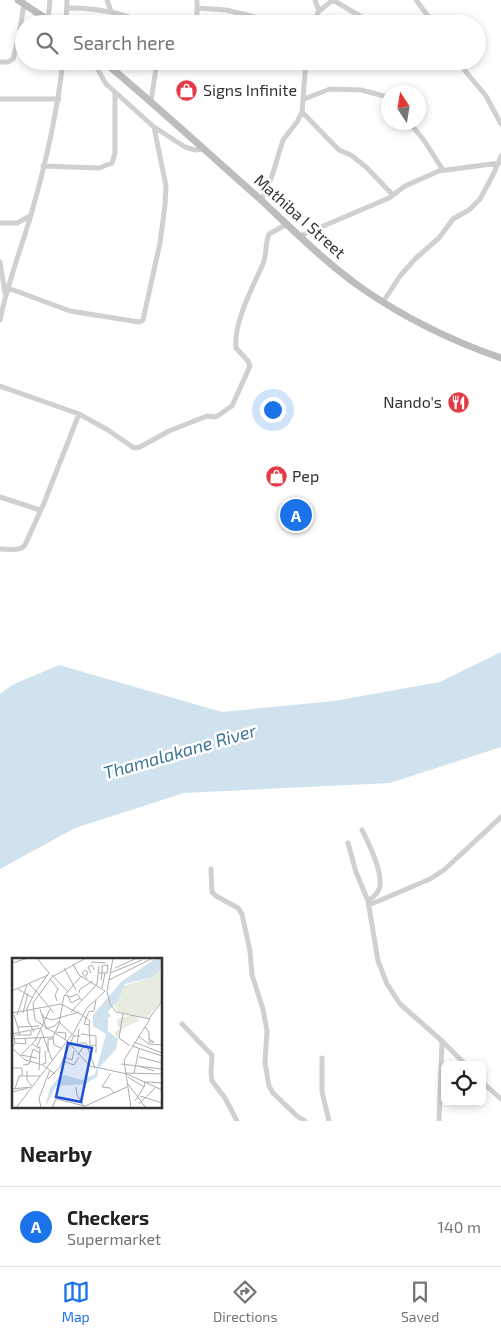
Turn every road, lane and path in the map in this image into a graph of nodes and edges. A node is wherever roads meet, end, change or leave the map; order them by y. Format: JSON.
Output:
{"nodes":[{"id":1,"x":50,"y":0,"type":"edge"},
{"id":2,"x":67,"y":0,"type":"edge"},
{"id":3,"x":107,"y":0,"type":"edge"},
{"id":4,"x":197,"y":0,"type":"edge"},
{"id":5,"x":315,"y":0,"type":"edge"},
{"id":6,"x":333,"y":0,"type":"edge"},
{"id":7,"x":416,"y":0,"type":"edge"},
{"id":8,"x":21,"y":2,"type":"edge"},
{"id":9,"x":66,"y":8,"type":"junction"},
{"id":10,"x":197,"y":8,"type":"junction"},
{"id":11,"x":112,"y":11,"type":"junction"},
{"id":12,"x":319,"y":11,"type":"junction"},
{"id":13,"x":20,"y":15,"type":"edge"},
{"id":14,"x":40,"y":15,"type":"edge"},
{"id":15,"x":51,"y":15,"type":"edge"},
{"id":16,"x":66,"y":15,"type":"edge"},
{"id":17,"x":124,"y":15,"type":"edge"},
{"id":18,"x":196,"y":15,"type":"edge"},
{"id":19,"x":241,"y":15,"type":"edge"},
{"id":20,"x":316,"y":15,"type":"edge"},
{"id":21,"x":357,"y":15,"type":"edge"},
{"id":22,"x":427,"y":15,"type":"edge"},
{"id":23,"x":15,"y":51,"type":"edge"},
{"id":24,"x":0,"y":62,"type":"edge"},
{"id":25,"x":62,"y":70,"type":"edge"},
{"id":26,"x":98,"y":70,"type":"edge"},
{"id":27,"x":114,"y":70,"type":"edge"},
{"id":28,"x":156,"y":70,"type":"edge"},
{"id":29,"x":306,"y":70,"type":"edge"},
{"id":30,"x":464,"y":70,"type":"edge"},
{"id":31,"x":115,"y":93,"type":"junction"},
{"id":32,"x":381,"y":95,"type":"edge"},
{"id":33,"x":0,"y":99,"type":"edge"},
{"id":34,"x":59,"y":99,"type":"junction"},
{"id":35,"x":304,"y":99,"type":"junction"},
{"id":36,"x":151,"y":102,"type":"junction"},
{"id":37,"x":302,"y":112,"type":"junction"},
{"id":38,"x":501,"y":124,"type":"edge"},
{"id":39,"x":154,"y":128,"type":"junction"},
{"id":40,"x":416,"y":130,"type":"edge"},
{"id":41,"x":204,"y":149,"type":"junction"},
{"id":42,"x":501,"y":156,"type":"edge"},
{"id":43,"x":499,"y":163,"type":"junction"},
{"id":44,"x":43,"y":166,"type":"junction"},
{"id":45,"x":443,"y":170,"type":"junction"},
{"id":46,"x":393,"y":195,"type":"junction"},
{"id":47,"x":261,"y":201,"type":"junction"},
{"id":48,"x":30,"y":216,"type":"junction"},
{"id":49,"x":0,"y":223,"type":"edge"},
{"id":50,"x":287,"y":224,"type":"junction"},
{"id":51,"x":300,"y":236,"type":"junction"},
{"id":52,"x":0,"y":262,"type":"edge"},
{"id":53,"x":8,"y":288,"type":"junction"},
{"id":54,"x":3,"y":299,"type":"edge"},
{"id":55,"x":383,"y":302,"type":"junction"},
{"id":56,"x":0,"y":320,"type":"edge"},
{"id":57,"x":501,"y":358,"type":"edge"},
{"id":58,"x":0,"y":386,"type":"edge"},
{"id":59,"x":79,"y":414,"type":"junction"},
{"id":60,"x":0,"y":497,"type":"edge"},
{"id":61,"x":40,"y":510,"type":"junction"},
{"id":62,"x":0,"y":549,"type":"edge"},
{"id":63,"x":501,"y":817,"type":"edge"},
{"id":64,"x":362,"y":830,"type":"dead end"},
{"id":65,"x":348,"y":843,"type":"dead end"},
{"id":66,"x":211,"y":869,"type":"dead end"},
{"id":67,"x":368,"y":903,"type":"junction"},
{"id":68,"x":182,"y":1024,"type":"dead end"},
{"id":69,"x":442,"y":1041,"type":"junction"},
{"id":70,"x":322,"y":1058,"type":"dead end"},
{"id":71,"x":462,"y":1061,"type":"edge"},
{"id":72,"x":486,"y":1086,"type":"edge"},
{"id":73,"x":501,"y":1099,"type":"edge"},
{"id":74,"x":237,"y":1121,"type":"edge"},
{"id":75,"x":305,"y":1121,"type":"edge"},
{"id":76,"x":329,"y":1121,"type":"edge"},
{"id":77,"x":439,"y":1121,"type":"edge"}],
"edges":[{"from":1,"to":15,"type":"street"},
{"from":2,"to":9,"type":"street"},
{"from":3,"to":11,"type":"street"},
{"from":4,"to":10,"type":"street"},
{"from":5,"to":12,"type":"street"},
{"from":6,"to":12,"type":"street"},
{"from":6,"to":21,"type":"street"},
{"from":7,"to":22,"type":"street"},
{"from":8,"to":13,"type":"street"},
{"from":8,"to":14,"type":"street"},
{"from":9,"to":11,"type":"street"},
{"from":9,"to":16,"type":"street"},
{"from":10,"to":18,"type":"street"},
{"from":10,"to":19,"type":"street"},
{"from":11,"to":17,"type":"street"},
{"from":12,"to":20,"type":"street"},
{"from":23,"to":24,"type":"street"},
{"from":25,"to":34,"type":"street"},
{"from":26,"to":31,"type":"street"},
{"from":27,"to":36,"type":"street","name":"Mathiba I Street"},
{"from":28,"to":36,"type":"street"},
{"from":29,"to":35,"type":"street"},
{"from":30,"to":38,"type":"street"},
{"from":31,"to":39,"type":"street"},
{"from":31,"to":44,"type":"street"},
{"from":32,"to":35,"type":"street"},
{"from":33,"to":34,"type":"street"},
{"from":34,"to":44,"type":"street"},
{"from":35,"to":37,"type":"street"},
{"from":36,"to":41,"type":"street","name":"Mathiba I Street"},
{"from":37,"to":46,"type":"street"},
{"from":37,"to":47,"type":"street"},
{"from":39,"to":41,"type":"street"},
{"from":39,"to":53,"type":"street"},
{"from":40,"to":45,"type":"street"},
{"from":41,"to":47,"type":"street","name":"Mathiba I Street"},
{"from":42,"to":43,"type":"street"},
{"from":43,"to":45,"type":"street"},
{"from":43,"to":55,"type":"street"},
{"from":44,"to":48,"type":"street"},
{"from":45,"to":46,"type":"street"},
{"from":46,"to":51,"type":"street"},
{"from":47,"to":50,"type":"street","name":"Mathiba I Street"},
{"from":48,"to":49,"type":"street"},
{"from":48,"to":53,"type":"street"},
{"from":50,"to":51,"type":"street","name":"Mathiba I Street"},
{"from":50,"to":59,"type":"street"},
{"from":51,"to":55,"type":"street","name":"Mathiba I Street"},
{"from":52,"to":54,"type":"street"},
{"from":53,"to":54,"type":"street"},
{"from":54,"to":56,"type":"street"},
{"from":55,"to":57,"type":"street","name":"Mathiba I Street"},
{"from":58,"to":59,"type":"street"},
{"from":59,"to":61,"type":"street"},
{"from":60,"to":61,"type":"street"},
{"from":61,"to":62,"type":"street"},
{"from":63,"to":67,"type":"street"},
{"from":64,"to":67,"type":"street"},
{"from":65,"to":67,"type":"street"},
{"from":66,"to":75,"type":"street"},
{"from":67,"to":69,"type":"street"},
{"from":68,"to":74,"type":"street"},
{"from":69,"to":71,"type":"street"},
{"from":69,"to":77,"type":"street"},
{"from":70,"to":76,"type":"street"},
{"from":72,"to":73,"type":"street"}]}
